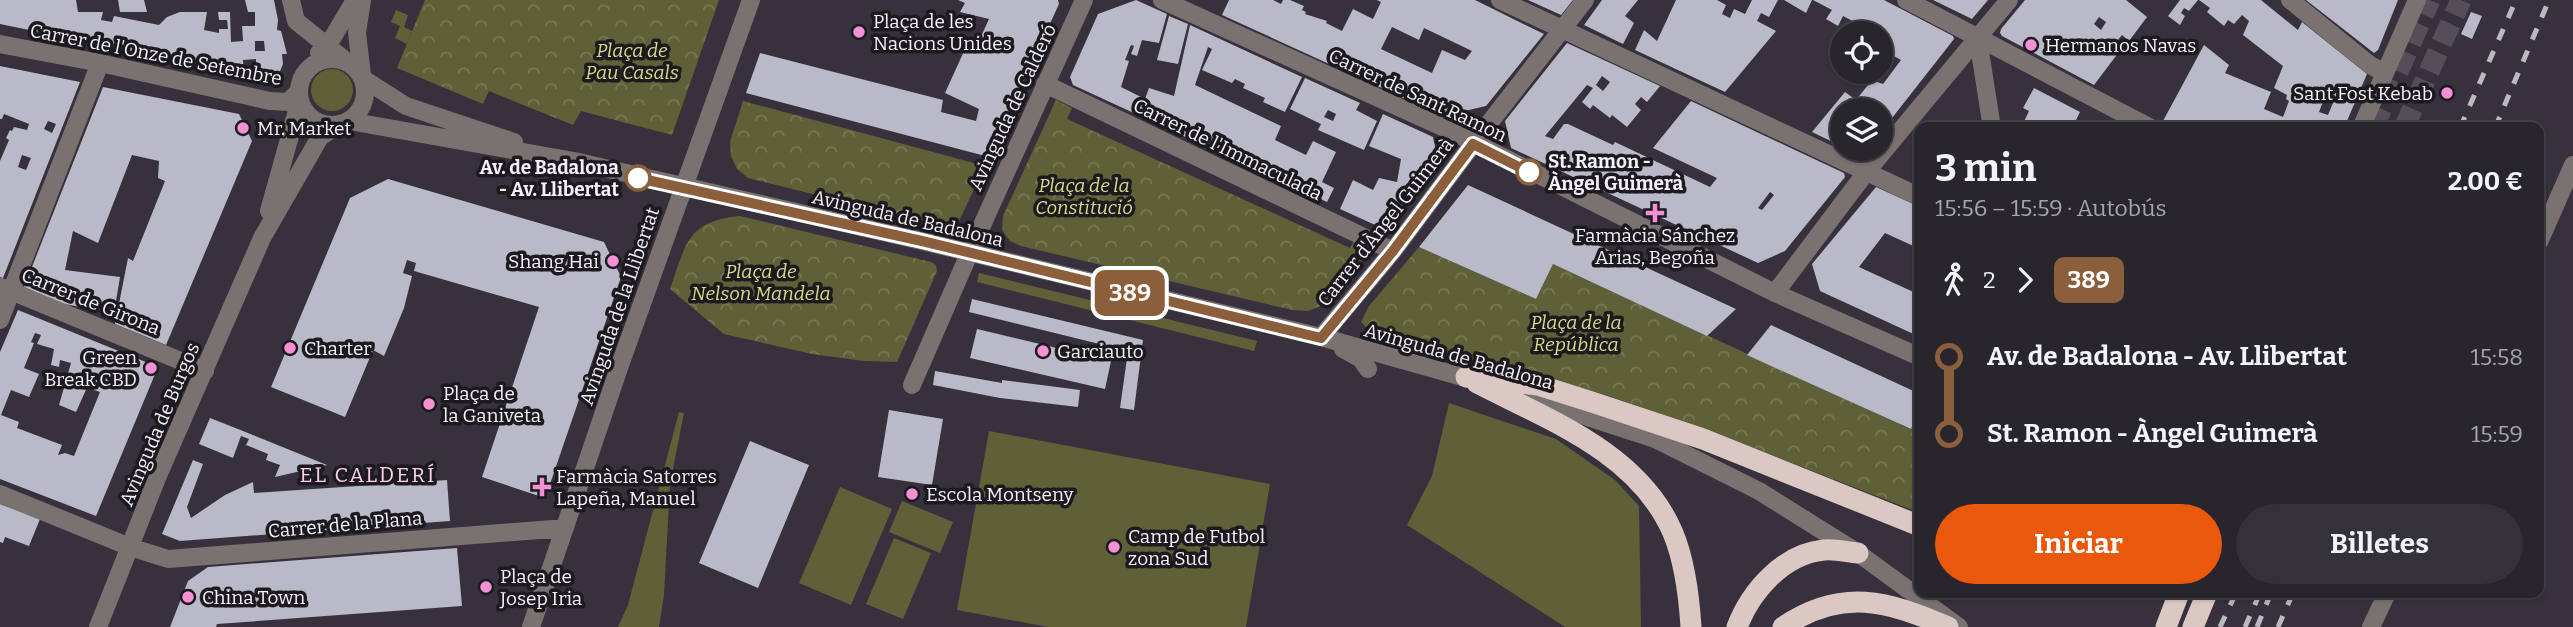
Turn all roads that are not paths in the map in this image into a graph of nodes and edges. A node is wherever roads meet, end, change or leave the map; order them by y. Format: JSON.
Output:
{"nodes":[{"id":1,"x":291,"y":0,"type":"edge"},
{"id":2,"x":355,"y":0,"type":"edge"},
{"id":3,"x":362,"y":0,"type":"edge"},
{"id":4,"x":751,"y":0,"type":"edge"},
{"id":5,"x":1084,"y":0,"type":"edge"},
{"id":6,"x":1163,"y":0,"type":"edge"},
{"id":7,"x":1500,"y":0,"type":"edge"},
{"id":8,"x":1586,"y":0,"type":"edge"},
{"id":9,"x":1906,"y":0,"type":"edge"},
{"id":10,"x":2009,"y":0,"type":"edge"},
{"id":11,"x":2290,"y":0,"type":"edge"},
{"id":12,"x":2417,"y":0,"type":"edge"},
{"id":13,"x":1561,"y":29,"type":"junction"},
{"id":14,"x":1978,"y":39,"type":"junction"},
{"id":15,"x":0,"y":44,"type":"edge"},
{"id":16,"x":327,"y":45,"type":"junction"},
{"id":17,"x":346,"y":61,"type":"junction"},
{"id":18,"x":100,"y":63,"type":"junction"},
{"id":19,"x":306,"y":70,"type":"junction"},
{"id":20,"x":2385,"y":74,"type":"junction"},
{"id":21,"x":362,"y":77,"type":"junction"},
{"id":22,"x":1045,"y":84,"type":"junction"},
{"id":23,"x":299,"y":95,"type":"junction"},
{"id":24,"x":1991,"y":122,"type":"edge"},
{"id":25,"x":2139,"y":122,"type":"edge"},
{"id":26,"x":2364,"y":122,"type":"edge"},
{"id":27,"x":344,"y":123,"type":"junction"},
{"id":28,"x":1473,"y":144,"type":"junction"},
{"id":29,"x":574,"y":162,"type":"junction"},
{"id":30,"x":2573,"y":165,"type":"edge"},
{"id":31,"x":1867,"y":171,"type":"junction"},
{"id":32,"x":683,"y":188,"type":"junction"},
{"id":33,"x":1914,"y":194,"type":"edge"},
{"id":34,"x":2544,"y":231,"type":"edge"},
{"id":35,"x":262,"y":239,"type":"junction"},
{"id":36,"x":1393,"y":251,"type":"junction"},
{"id":37,"x":969,"y":254,"type":"junction"},
{"id":38,"x":6,"y":289,"type":"edge"},
{"id":39,"x":1774,"y":293,"type":"junction"},
{"id":40,"x":0,"y":320,"type":"edge"},
{"id":41,"x":1321,"y":338,"type":"junction"},
{"id":42,"x":1914,"y":354,"type":"edge"},
{"id":43,"x":1368,"y":369,"type":"dead end"},
{"id":44,"x":205,"y":371,"type":"junction"},
{"id":45,"x":1466,"y":377,"type":"junction"},
{"id":46,"x":912,"y":385,"type":"dead end"},
{"id":47,"x":0,"y":494,"type":"edge"},
{"id":48,"x":1914,"y":524,"type":"edge"},
{"id":49,"x":565,"y":528,"type":"junction"},
{"id":50,"x":130,"y":547,"type":"junction"},
{"id":51,"x":1857,"y":553,"type":"junction"},
{"id":52,"x":1914,"y":594,"type":"edge"},
{"id":53,"x":1919,"y":598,"type":"edge"},
{"id":54,"x":2177,"y":598,"type":"edge"},
{"id":55,"x":2205,"y":598,"type":"edge"},
{"id":56,"x":2385,"y":598,"type":"edge"},
{"id":57,"x":98,"y":627,"type":"edge"},
{"id":58,"x":531,"y":627,"type":"edge"},
{"id":59,"x":1691,"y":627,"type":"edge"},
{"id":60,"x":1737,"y":627,"type":"edge"},
{"id":61,"x":1783,"y":627,"type":"edge"},
{"id":62,"x":1948,"y":627,"type":"edge"},
{"id":63,"x":1959,"y":627,"type":"edge"},
{"id":64,"x":2166,"y":627,"type":"edge"},
{"id":65,"x":2193,"y":627,"type":"edge"},
{"id":66,"x":2371,"y":627,"type":"edge"}],
"edges":[{"from":1,"to":16,"type":"street"},
{"from":2,"to":16,"type":"street"},
{"from":3,"to":21,"type":"street"},
{"from":4,"to":32,"type":"street","name":"Avinguda de la Llibertat"},
{"from":5,"to":22,"type":"street","name":"Avinguda de Calderó"},
{"from":6,"to":28,"type":"street","name":"Carrer de Sant Ramon"},
{"from":7,"to":13,"type":"street"},
{"from":8,"to":13,"type":"street","name":"Carrer d'Àngel Guimerà"},
{"from":9,"to":14,"type":"street"},
{"from":10,"to":14,"type":"street"},
{"from":11,"to":20,"type":"street"},
{"from":12,"to":20,"type":"street"},
{"from":13,"to":28,"type":"street","name":"Carrer d'Àngel Guimerà"},
{"from":13,"to":31,"type":"street"},
{"from":14,"to":24,"type":"street"},
{"from":14,"to":25,"type":"street"},
{"from":14,"to":31,"type":"street"},
{"from":15,"to":18,"type":"street","name":"Carrer de l'Onze de Setembre"},
{"from":16,"to":17,"type":"street"},
{"from":16,"to":19,"type":"street"},
{"from":17,"to":19,"type":"street"},
{"from":17,"to":21,"type":"street"},
{"from":18,"to":23,"type":"street","name":"Carrer de l'Onze de Setembre"},
{"from":18,"to":38,"type":"street"},
{"from":19,"to":23,"type":"street"},
{"from":20,"to":26,"type":"street"},
{"from":21,"to":27,"type":"street"},
{"from":21,"to":29,"type":"street","name":"Avinguda de Badalona"},
{"from":22,"to":36,"type":"street","name":"Carrer de l'Immaculada"},
{"from":22,"to":37,"type":"street","name":"Avinguda de Calderó"},
{"from":23,"to":27,"type":"street"},
{"from":23,"to":35,"type":"street","name":"Avinguda de Burgos"},
{"from":27,"to":29,"type":"street","name":"Avinguda de Badalona"},
{"from":27,"to":35,"type":"street","name":"Avinguda de Burgos"},
{"from":28,"to":36,"type":"street","name":"Carrer d'Àngel Guimerà"},
{"from":28,"to":39,"type":"street","name":"Carrer de Sant Ramon"},
{"from":29,"to":32,"type":"street","name":"Avinguda de Badalona"},
{"from":30,"to":34,"type":"street"},
{"from":31,"to":33,"type":"street"},
{"from":31,"to":39,"type":"street"},
{"from":32,"to":37,"type":"street","name":"Avinguda de Badalona"},
{"from":32,"to":49,"type":"street","name":"Avinguda de la Llibertat"},
{"from":35,"to":44,"type":"street","name":"Avinguda de Burgos"},
{"from":36,"to":41,"type":"street","name":"Carrer d'Àngel Guimerà"},
{"from":37,"to":41,"type":"street","name":"Avinguda de Badalona"},
{"from":37,"to":46,"type":"street","name":"Avinguda de Calderó"},
{"from":38,"to":40,"type":"street"},
{"from":38,"to":44,"type":"street","name":"Carrer de Girona"},
{"from":39,"to":42,"type":"street","name":"Carrer de Sant Ramon"},
{"from":41,"to":43,"type":"street"},
{"from":41,"to":45,"type":"street","name":"Avinguda de Badalona"},
{"from":44,"to":50,"type":"street","name":"Avinguda de Burgos"},
{"from":45,"to":48,"type":"highway"},
{"from":45,"to":51,"type":"street","name":"Avinguda de Badalona"},
{"from":45,"to":59,"type":"highway"},
{"from":47,"to":50,"type":"street","name":"Carrer de la Plana"},
{"from":49,"to":50,"type":"street","name":"Carrer de la Plana"},
{"from":49,"to":58,"type":"street","name":"Avinguda de la Llibertat"},
{"from":50,"to":57,"type":"street","name":"Avinguda de Burgos"},
{"from":51,"to":52,"type":"street","name":"Avinguda de Badalona"},
{"from":51,"to":60,"type":"highway"},
{"from":53,"to":63,"type":"street","name":"Avinguda de Badalona"},
{"from":54,"to":64,"type":"highway"},
{"from":55,"to":65,"type":"highway"},
{"from":56,"to":66,"type":"street"},
{"from":61,"to":62,"type":"highway"}]}
